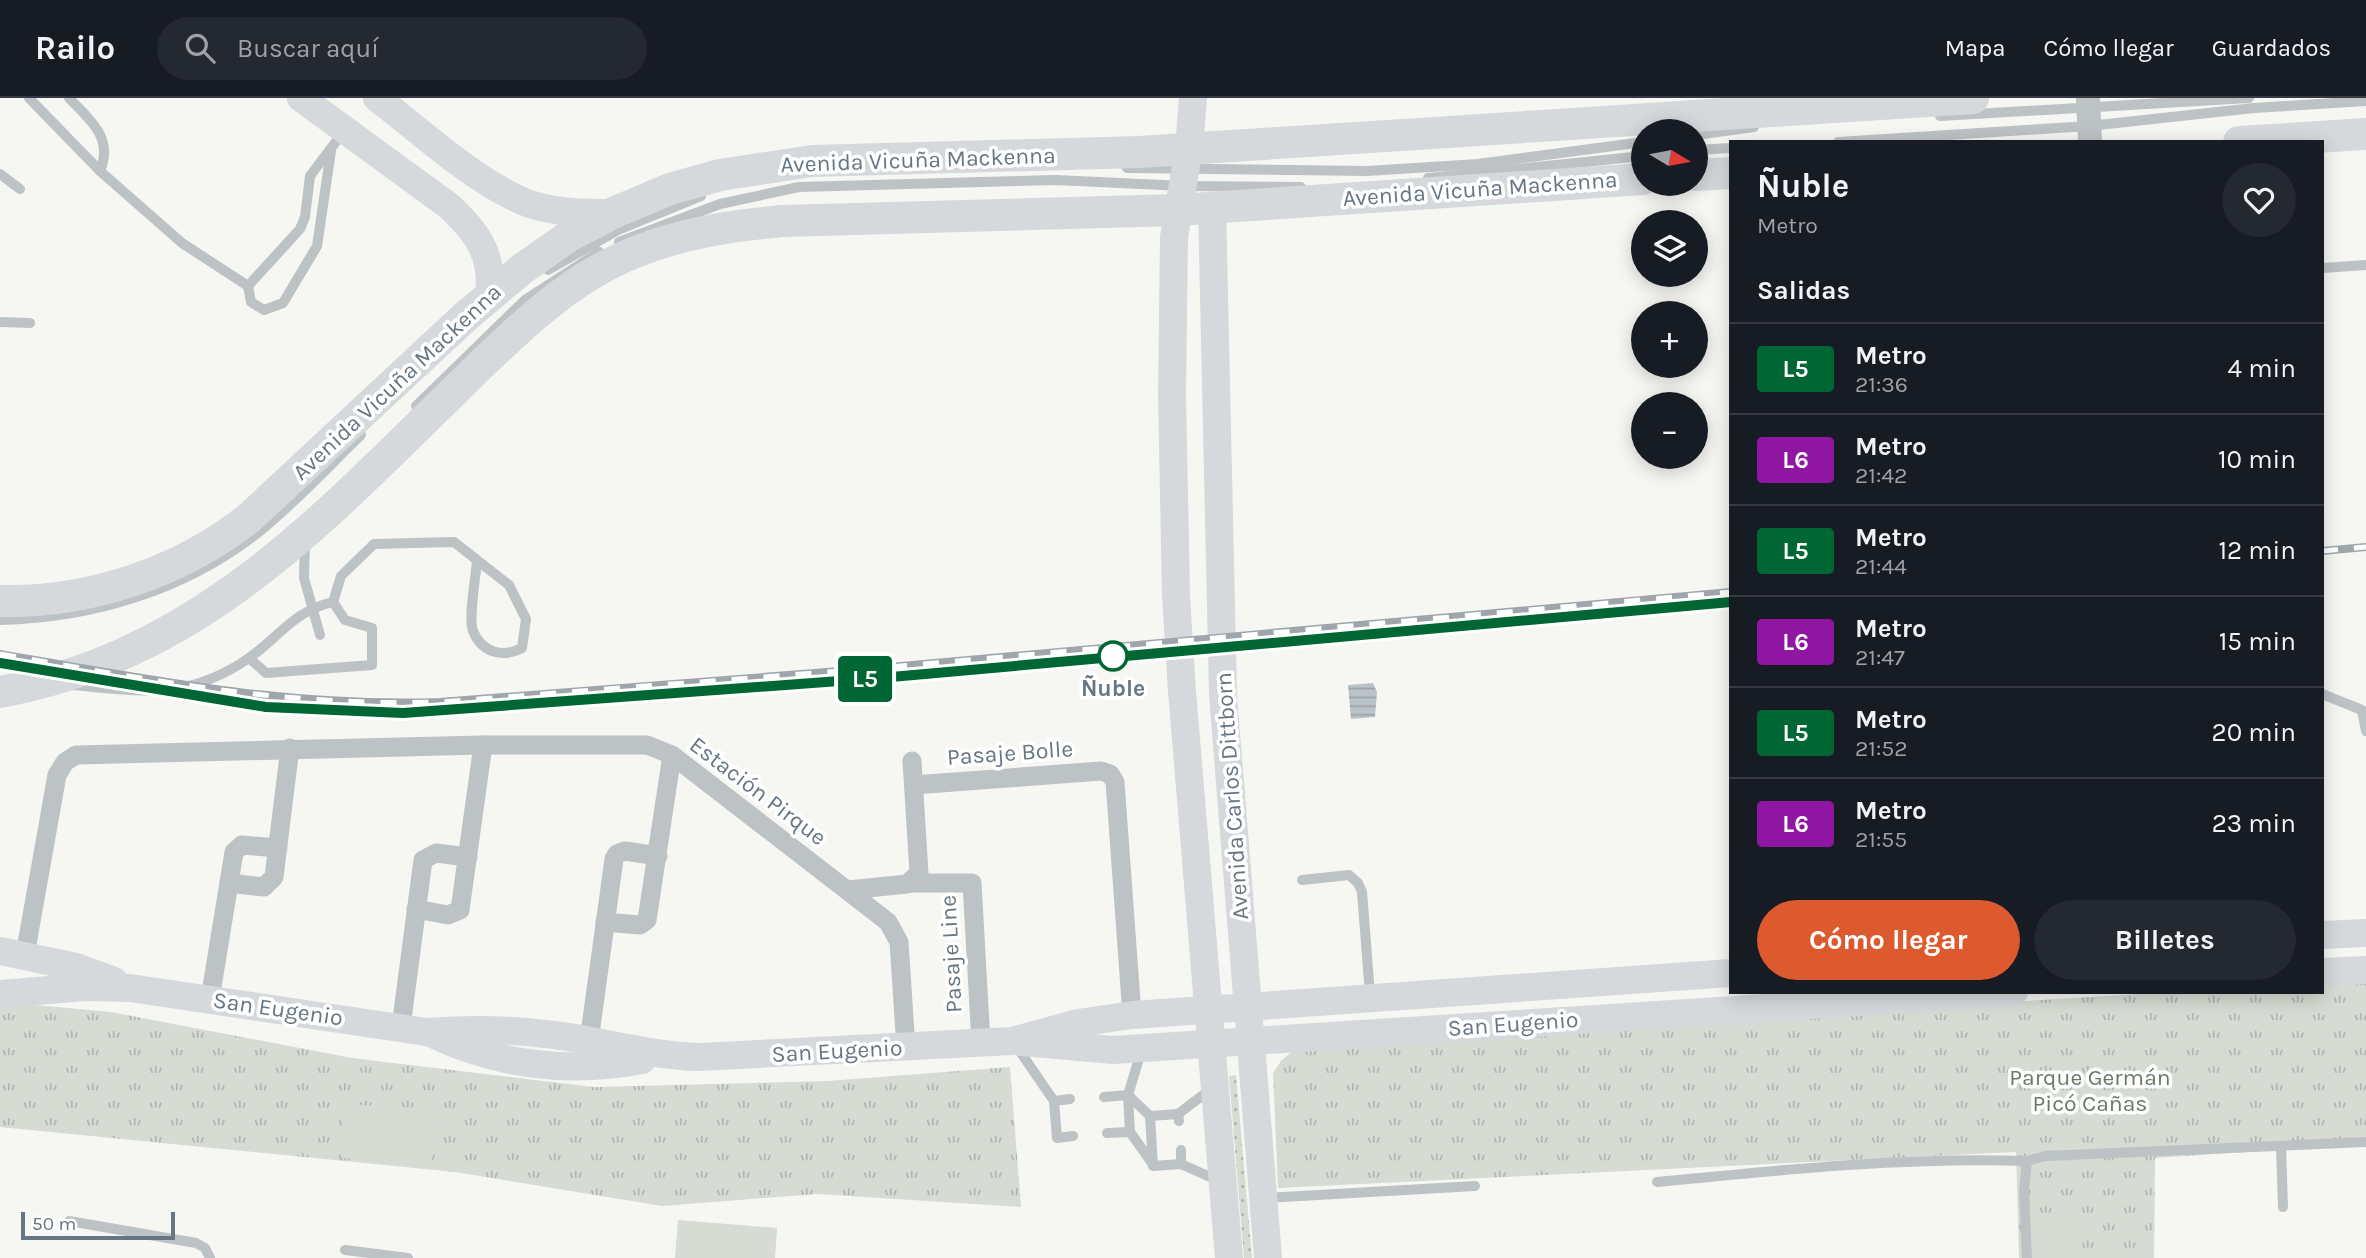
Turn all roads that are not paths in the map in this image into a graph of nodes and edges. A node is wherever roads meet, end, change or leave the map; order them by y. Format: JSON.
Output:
{"nodes":[{"id":1,"x":29,"y":98,"type":"edge"},
{"id":2,"x":69,"y":98,"type":"edge"},
{"id":3,"x":301,"y":98,"type":"edge"},
{"id":4,"x":377,"y":98,"type":"edge"},
{"id":5,"x":1193,"y":98,"type":"edge"},
{"id":6,"x":1973,"y":98,"type":"edge"},
{"id":7,"x":2249,"y":98,"type":"edge"},
{"id":8,"x":2366,"y":101,"type":"edge"},
{"id":9,"x":1926,"y":117,"type":"dead end"},
{"id":10,"x":2089,"y":118,"type":"edge"},
{"id":11,"x":1771,"y":126,"type":"dead end"},
{"id":12,"x":1708,"y":134,"type":"edge"},
{"id":13,"x":2366,"y":134,"type":"edge"},
{"id":14,"x":1859,"y":140,"type":"edge"},
{"id":15,"x":2263,"y":140,"type":"edge"},
{"id":16,"x":338,"y":141,"type":"junction"},
{"id":17,"x":1631,"y":144,"type":"edge"},
{"id":18,"x":1729,"y":148,"type":"edge"},
{"id":19,"x":1708,"y":149,"type":"edge"},
{"id":20,"x":1631,"y":157,"type":"edge"},
{"id":21,"x":1116,"y":167,"type":"dead end"},
{"id":22,"x":1009,"y":169,"type":"dead end"},
{"id":23,"x":1063,"y":169,"type":"dead end"},
{"id":24,"x":100,"y":171,"type":"junction"},
{"id":25,"x":903,"y":172,"type":"dead end"},
{"id":26,"x":1729,"y":173,"type":"edge"},
{"id":27,"x":0,"y":174,"type":"edge"},
{"id":28,"x":476,"y":174,"type":"junction"},
{"id":29,"x":1708,"y":174,"type":"edge"},
{"id":30,"x":790,"y":177,"type":"dead end"},
{"id":31,"x":1184,"y":178,"type":"junction"},
{"id":32,"x":1631,"y":180,"type":"edge"},
{"id":33,"x":1361,"y":183,"type":"dead end"},
{"id":34,"x":1312,"y":186,"type":"dead end"},
{"id":35,"x":20,"y":189,"type":"dead end"},
{"id":36,"x":712,"y":193,"type":"dead end"},
{"id":37,"x":1215,"y":197,"type":"junction"},
{"id":38,"x":449,"y":206,"type":"junction"},
{"id":39,"x":613,"y":213,"type":"junction"},
{"id":40,"x":2366,"y":265,"type":"edge"},
{"id":41,"x":2324,"y":268,"type":"edge"},
{"id":42,"x":248,"y":286,"type":"junction"},
{"id":43,"x":501,"y":295,"type":"junction"},
{"id":44,"x":0,"y":322,"type":"edge"},
{"id":45,"x":30,"y":324,"type":"dead end"},
{"id":46,"x":411,"y":411,"type":"dead end"},
{"id":47,"x":373,"y":423,"type":"dead end"},
{"id":48,"x":304,"y":526,"type":"junction"},
{"id":49,"x":477,"y":560,"type":"junction"},
{"id":50,"x":196,"y":600,"type":"dead end"},
{"id":51,"x":0,"y":601,"type":"edge"},
{"id":52,"x":333,"y":602,"type":"junction"},
{"id":53,"x":309,"y":607,"type":"junction"},
{"id":54,"x":0,"y":620,"type":"edge"},
{"id":55,"x":320,"y":635,"type":"dead end"},
{"id":56,"x":248,"y":658,"type":"junction"},
{"id":57,"x":42,"y":682,"type":"junction"},
{"id":58,"x":0,"y":692,"type":"edge"},
{"id":59,"x":2324,"y":695,"type":"edge"},
{"id":60,"x":2366,"y":731,"type":"edge"},
{"id":61,"x":483,"y":745,"type":"junction"},
{"id":62,"x":290,"y":748,"type":"junction"},
{"id":63,"x":671,"y":755,"type":"junction"},
{"id":64,"x":912,"y":761,"type":"dead end"},
{"id":65,"x":914,"y":785,"type":"junction"},
{"id":66,"x":278,"y":848,"type":"junction"},
{"id":67,"x":658,"y":856,"type":"junction"},
{"id":68,"x":468,"y":857,"type":"junction"},
{"id":69,"x":1303,"y":880,"type":"dead end"},
{"id":70,"x":229,"y":883,"type":"junction"},
{"id":71,"x":909,"y":883,"type":"junction"},
{"id":72,"x":848,"y":890,"type":"junction"},
{"id":73,"x":416,"y":909,"type":"junction"},
{"id":74,"x":605,"y":922,"type":"junction"},
{"id":75,"x":2366,"y":933,"type":"edge"},
{"id":76,"x":2324,"y":935,"type":"edge"},
{"id":77,"x":13,"y":953,"type":"edge"},
{"id":78,"x":2366,"y":970,"type":"edge"},
{"id":79,"x":2324,"y":972,"type":"edge"},
{"id":80,"x":1729,"y":973,"type":"edge"},
{"id":81,"x":130,"y":988,"type":"junction"},
{"id":82,"x":0,"y":994,"type":"edge"},
{"id":83,"x":1983,"y":994,"type":"edge"},
{"id":84,"x":1370,"y":998,"type":"junction"},
{"id":85,"x":210,"y":999,"type":"junction"},
{"id":86,"x":1248,"y":1007,"type":"junction"},
{"id":87,"x":1208,"y":1010,"type":"junction"},
{"id":88,"x":1132,"y":1015,"type":"junction"},
{"id":89,"x":413,"y":1030,"type":"junction"},
{"id":90,"x":589,"y":1041,"type":"junction"},
{"id":91,"x":1012,"y":1041,"type":"junction"},
{"id":92,"x":1251,"y":1041,"type":"junction"},
{"id":93,"x":1210,"y":1042,"type":"junction"},
{"id":94,"x":981,"y":1043,"type":"junction"},
{"id":95,"x":906,"y":1048,"type":"junction"},
{"id":96,"x":1143,"y":1048,"type":"junction"},
{"id":97,"x":662,"y":1056,"type":"junction"},
{"id":98,"x":1214,"y":1087,"type":"junction"},
{"id":99,"x":1128,"y":1095,"type":"junction"},
{"id":100,"x":1104,"y":1097,"type":"dead end"},
{"id":101,"x":1070,"y":1099,"type":"dead end"},
{"id":102,"x":1055,"y":1101,"type":"junction"},
{"id":103,"x":1150,"y":1116,"type":"junction"},
{"id":104,"x":1130,"y":1132,"type":"junction"},
{"id":105,"x":1107,"y":1133,"type":"dead end"},
{"id":106,"x":1073,"y":1136,"type":"dead end"},
{"id":107,"x":2366,"y":1142,"type":"edge"},
{"id":108,"x":2281,"y":1146,"type":"junction"},
{"id":109,"x":1181,"y":1150,"type":"dead end"},
{"id":110,"x":2027,"y":1161,"type":"junction"},
{"id":111,"x":1181,"y":1164,"type":"junction"},
{"id":112,"x":1153,"y":1166,"type":"junction"},
{"id":113,"x":1657,"y":1182,"type":"dead end"},
{"id":114,"x":1223,"y":1183,"type":"junction"},
{"id":115,"x":1475,"y":1186,"type":"dead end"},
{"id":116,"x":1263,"y":1198,"type":"junction"},
{"id":117,"x":2283,"y":1207,"type":"dead end"},
{"id":118,"x":69,"y":1221,"type":"dead end"},
{"id":119,"x":345,"y":1250,"type":"dead end"},
{"id":120,"x":210,"y":1258,"type":"edge"},
{"id":121,"x":408,"y":1258,"type":"edge"},
{"id":122,"x":1229,"y":1258,"type":"edge"},
{"id":123,"x":1268,"y":1258,"type":"edge"},
{"id":124,"x":2027,"y":1258,"type":"edge"}],
"edges":[{"from":1,"to":24,"type":"lane"},
{"from":2,"to":24,"type":"lane"},
{"from":3,"to":16,"type":"main road"},
{"from":4,"to":28,"type":"main road"},
{"from":5,"to":31,"type":"main road"},
{"from":6,"to":31,"type":"main road","name":"Avenida Vicuña Mackenna"},
{"from":7,"to":10,"type":"lane"},
{"from":8,"to":10,"type":"lane"},
{"from":9,"to":10,"type":"lane"},
{"from":10,"to":14,"type":"lane"},
{"from":11,"to":12,"type":"lane"},
{"from":13,"to":15,"type":"main road"},
{"from":16,"to":38,"type":"main road"},
{"from":16,"to":42,"type":"lane"},
{"from":16,"to":42,"type":"lane"},
{"from":17,"to":31,"type":"lane"},
{"from":18,"to":19,"type":"lane"},
{"from":20,"to":33,"type":"lane"},
{"from":21,"to":31,"type":"lane"},
{"from":22,"to":23,"type":"lane"},
{"from":24,"to":42,"type":"lane"},
{"from":25,"to":30,"type":"lane"},
{"from":26,"to":29,"type":"main road"},
{"from":27,"to":35,"type":"lane"},
{"from":28,"to":38,"type":"main road"},
{"from":28,"to":39,"type":"main road"},
{"from":31,"to":37,"type":"main road","name":"Avenida Vicuña Mackenna"},
{"from":31,"to":39,"type":"main road","name":"Avenida Vicuña Mackenna"},
{"from":31,"to":46,"type":"lane"},
{"from":31,"to":48,"type":"main road","name":"Avenida Vicuña Mackenna"},
{"from":31,"to":87,"type":"main road","name":"Avenida Carlos Dittborn"},
{"from":32,"to":37,"type":"main road","name":"Avenida Vicuña Mackenna"},
{"from":34,"to":37,"type":"lane"},
{"from":36,"to":43,"type":"lane"},
{"from":37,"to":86,"type":"main road","name":"Avenida Carlos Dittborn"},
{"from":38,"to":43,"type":"main road"},
{"from":39,"to":43,"type":"main road","name":"Avenida Vicuña Mackenna"},
{"from":40,"to":41,"type":"lane"},
{"from":43,"to":51,"type":"main road","name":"Avenida Vicuña Mackenna"},
{"from":44,"to":45,"type":"lane"},
{"from":47,"to":54,"type":"lane"},
{"from":48,"to":50,"type":"lane"},
{"from":48,"to":53,"type":"lane"},
{"from":48,"to":57,"type":"main road","name":"Avenida Vicuña Mackenna"},
{"from":49,"to":49,"type":"lane"},
{"from":49,"to":52,"type":"lane"},
{"from":52,"to":53,"type":"lane"},
{"from":52,"to":56,"type":"lane"},
{"from":53,"to":55,"type":"lane"},
{"from":53,"to":56,"type":"lane"},
{"from":56,"to":57,"type":"lane"},
{"from":57,"to":58,"type":"main road","name":"Avenida Vicuña Mackenna"},
{"from":59,"to":60,"type":"lane"},
{"from":61,"to":62,"type":"street","name":"Estación Pirque"},
{"from":61,"to":63,"type":"street","name":"Estación Pirque"},
{"from":61,"to":68,"type":"street"},
{"from":62,"to":66,"type":"street"},
{"from":62,"to":77,"type":"street","name":"Estación Pirque"},
{"from":63,"to":67,"type":"street"},
{"from":63,"to":72,"type":"street","name":"Estación Pirque"},
{"from":64,"to":65,"type":"street","name":"Pasaje Line"},
{"from":65,"to":71,"type":"street","name":"Pasaje Line"},
{"from":65,"to":88,"type":"street","name":"Pasaje Bolle"},
{"from":66,"to":70,"type":"street"},
{"from":66,"to":70,"type":"street"},
{"from":67,"to":74,"type":"street"},
{"from":67,"to":74,"type":"street"},
{"from":68,"to":73,"type":"street"},
{"from":68,"to":73,"type":"street"},
{"from":69,"to":84,"type":"lane"},
{"from":70,"to":85,"type":"street"},
{"from":71,"to":72,"type":"street","name":"Pasaje Line"},
{"from":71,"to":94,"type":"street","name":"Pasaje Line"},
{"from":72,"to":95,"type":"street","name":"Estación Pirque"},
{"from":73,"to":89,"type":"street"},
{"from":74,"to":90,"type":"street"},
{"from":75,"to":76,"type":"main road"},
{"from":77,"to":81,"type":"main road","name":"San Eugenio"},
{"from":78,"to":79,"type":"main road"},
{"from":80,"to":84,"type":"main road","name":"San Eugenio"},
{"from":81,"to":82,"type":"main road","name":"San Eugenio"},
{"from":81,"to":85,"type":"main road","name":"San Eugenio"},
{"from":83,"to":92,"type":"main road","name":"San Eugenio"},
{"from":84,"to":86,"type":"main road","name":"San Eugenio"},
{"from":85,"to":89,"type":"main road","name":"San Eugenio"},
{"from":86,"to":87,"type":"main road","name":"San Eugenio"},
{"from":86,"to":92,"type":"main road","name":"Avenida Carlos Dittborn"},
{"from":87,"to":88,"type":"main road","name":"San Eugenio"},
{"from":87,"to":93,"type":"main road","name":"Avenida Carlos Dittborn"},
{"from":88,"to":91,"type":"main road","name":"San Eugenio"},
{"from":89,"to":90,"type":"main road","name":"San Eugenio"},
{"from":89,"to":97,"type":"main road","name":"San Eugenio"},
{"from":90,"to":97,"type":"main road","name":"San Eugenio"},
{"from":91,"to":94,"type":"main road","name":"San Eugenio"},
{"from":91,"to":96,"type":"main road","name":"San Eugenio"},
{"from":91,"to":102,"type":"lane"},
{"from":92,"to":93,"type":"main road","name":"San Eugenio"},
{"from":92,"to":116,"type":"main road","name":"Avenida Carlos Dittborn"},
{"from":93,"to":96,"type":"main road","name":"San Eugenio"},
{"from":93,"to":98,"type":"main road","name":"Avenida Carlos Dittborn"},
{"from":94,"to":95,"type":"main road","name":"San Eugenio"},
{"from":95,"to":97,"type":"main road","name":"San Eugenio"},
{"from":96,"to":99,"type":"lane"},
{"from":98,"to":103,"type":"lane"},
{"from":98,"to":114,"type":"main road","name":"Avenida Carlos Dittborn"},
{"from":99,"to":100,"type":"lane"},
{"from":99,"to":103,"type":"lane"},
{"from":99,"to":104,"type":"lane"},
{"from":101,"to":102,"type":"lane"},
{"from":102,"to":106,"type":"lane"},
{"from":103,"to":112,"type":"lane"},
{"from":104,"to":105,"type":"lane"},
{"from":104,"to":112,"type":"lane"},
{"from":107,"to":108,"type":"lane"},
{"from":108,"to":110,"type":"lane"},
{"from":108,"to":117,"type":"lane"},
{"from":109,"to":111,"type":"lane"},
{"from":110,"to":113,"type":"lane"},
{"from":110,"to":124,"type":"lane"},
{"from":111,"to":112,"type":"lane"},
{"from":111,"to":114,"type":"lane"},
{"from":114,"to":122,"type":"main road","name":"Avenida Carlos Dittborn"},
{"from":115,"to":116,"type":"lane"},
{"from":116,"to":123,"type":"main road","name":"Avenida Carlos Dittborn"},
{"from":118,"to":120,"type":"lane"},
{"from":119,"to":121,"type":"lane"}]}
